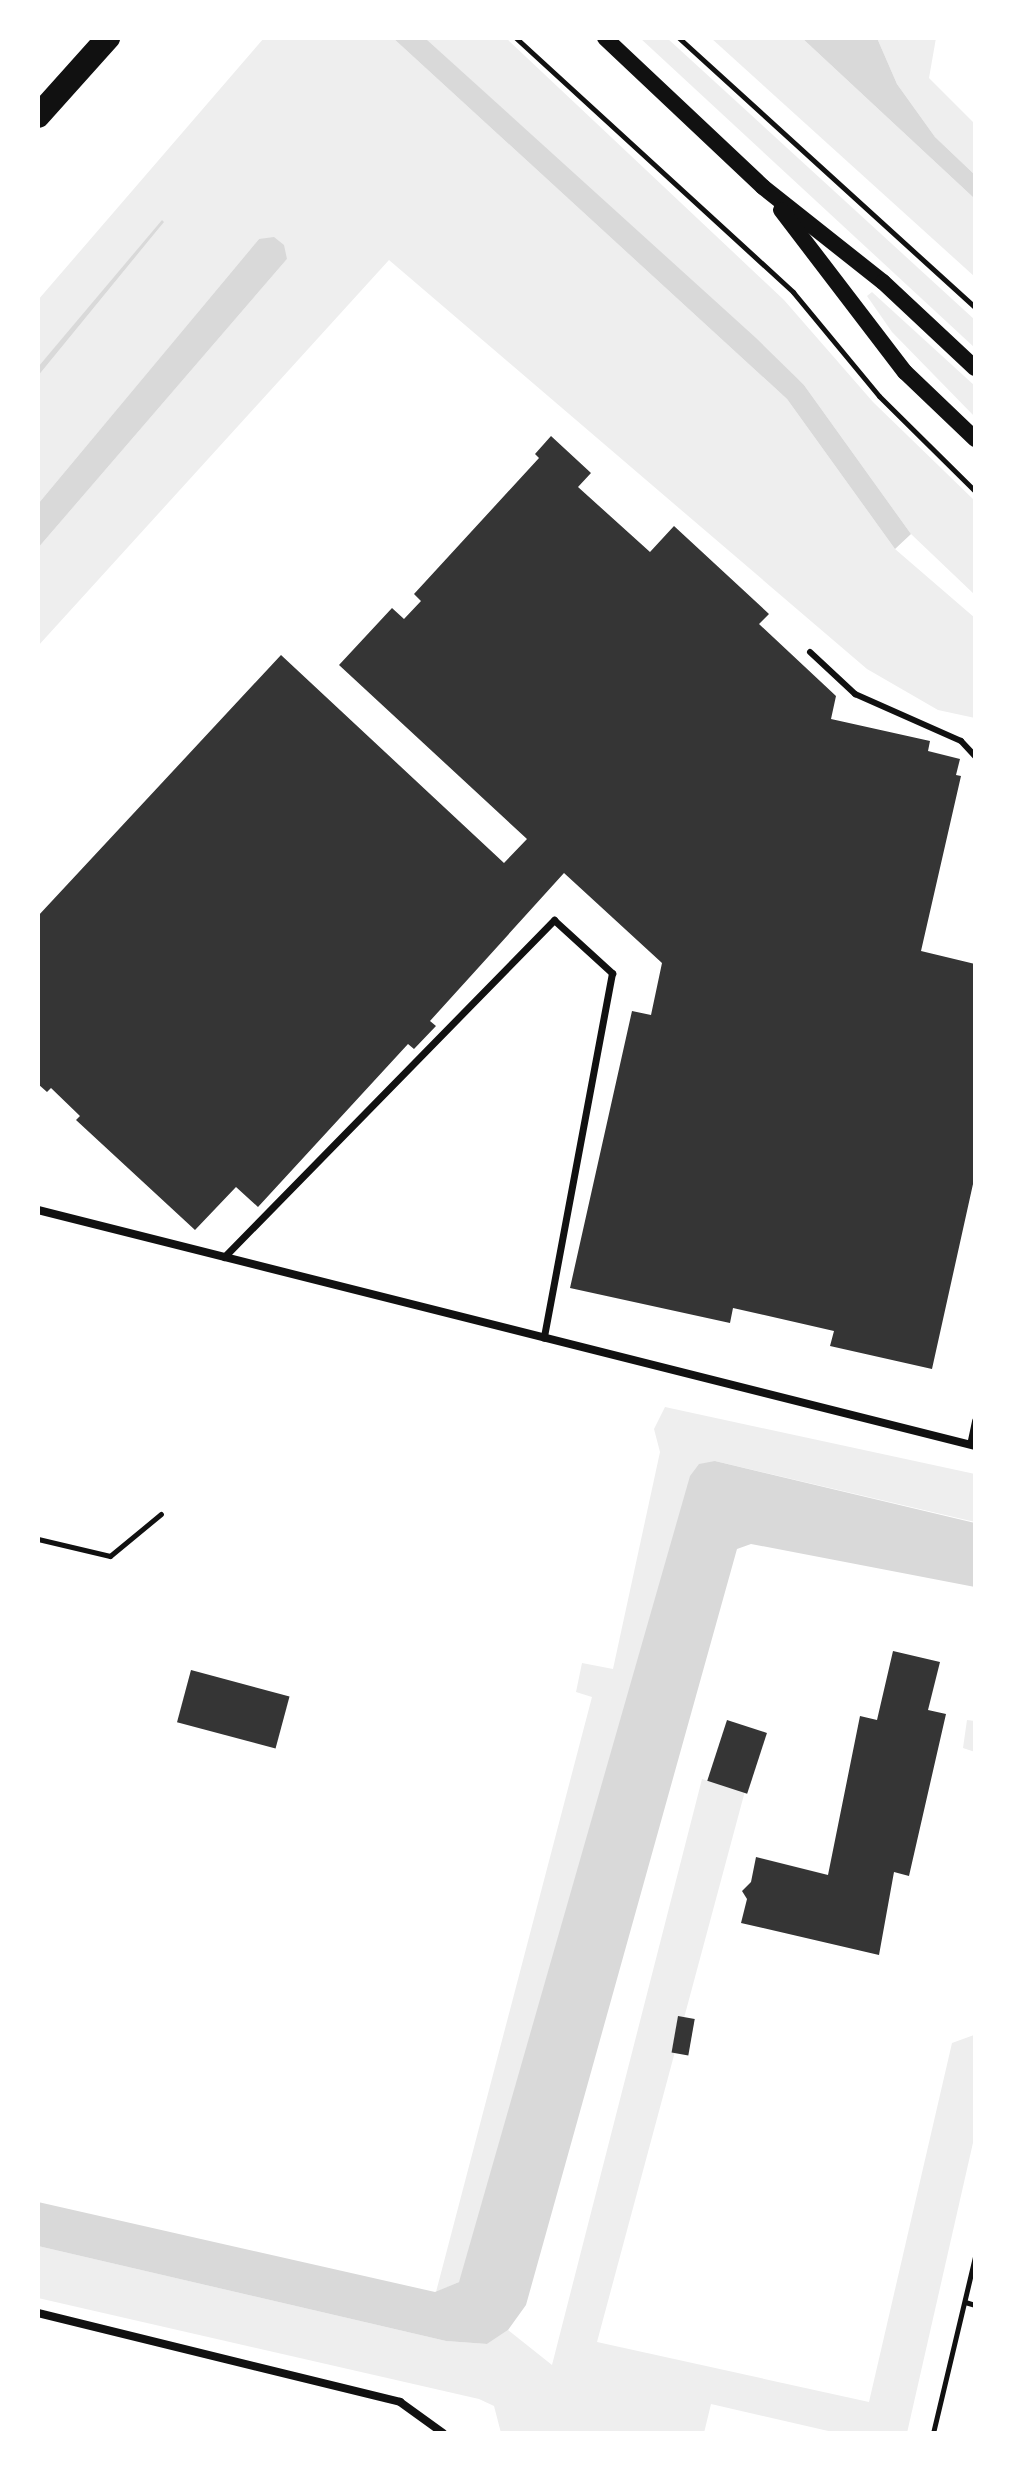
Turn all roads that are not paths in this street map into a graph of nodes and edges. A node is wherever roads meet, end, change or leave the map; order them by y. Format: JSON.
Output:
{"nodes":[{"id":1,"x":108,"y":38,"type":"edge"},
{"id":2,"x":605,"y":38,"type":"edge"},
{"id":3,"x":38,"y":116,"type":"edge"},
{"id":4,"x":763,"y":187,"type":"junction"},
{"id":5,"x":975,"y":368,"type":"edge"},
{"id":6,"x":975,"y":439,"type":"edge"},
{"id":7,"x":810,"y":652,"type":"dead end"},
{"id":8,"x":975,"y":756,"type":"edge"},
{"id":9,"x":38,"y":1210,"type":"edge"},
{"id":10,"x":224,"y":1257,"type":"junction"},
{"id":11,"x":544,"y":1338,"type":"junction"},
{"id":12,"x":975,"y":1421,"type":"edge"},
{"id":13,"x":972,"y":1446,"type":"edge"},
{"id":14,"x":38,"y":2313,"type":"edge"},
{"id":15,"x":443,"y":2433,"type":"edge"}],
"edges":[{"from":1,"to":3,"type":"highway"},
{"from":2,"to":4,"type":"main road"},
{"from":4,"to":5,"type":"main road"},
{"from":4,"to":6,"type":"main road"},
{"from":7,"to":8,"type":"lane"},
{"from":9,"to":10,"type":"street"},
{"from":10,"to":11,"type":"street"},
{"from":10,"to":11,"type":"street"},
{"from":11,"to":13,"type":"street"},
{"from":12,"to":13,"type":"lane"},
{"from":14,"to":15,"type":"street"}]}
